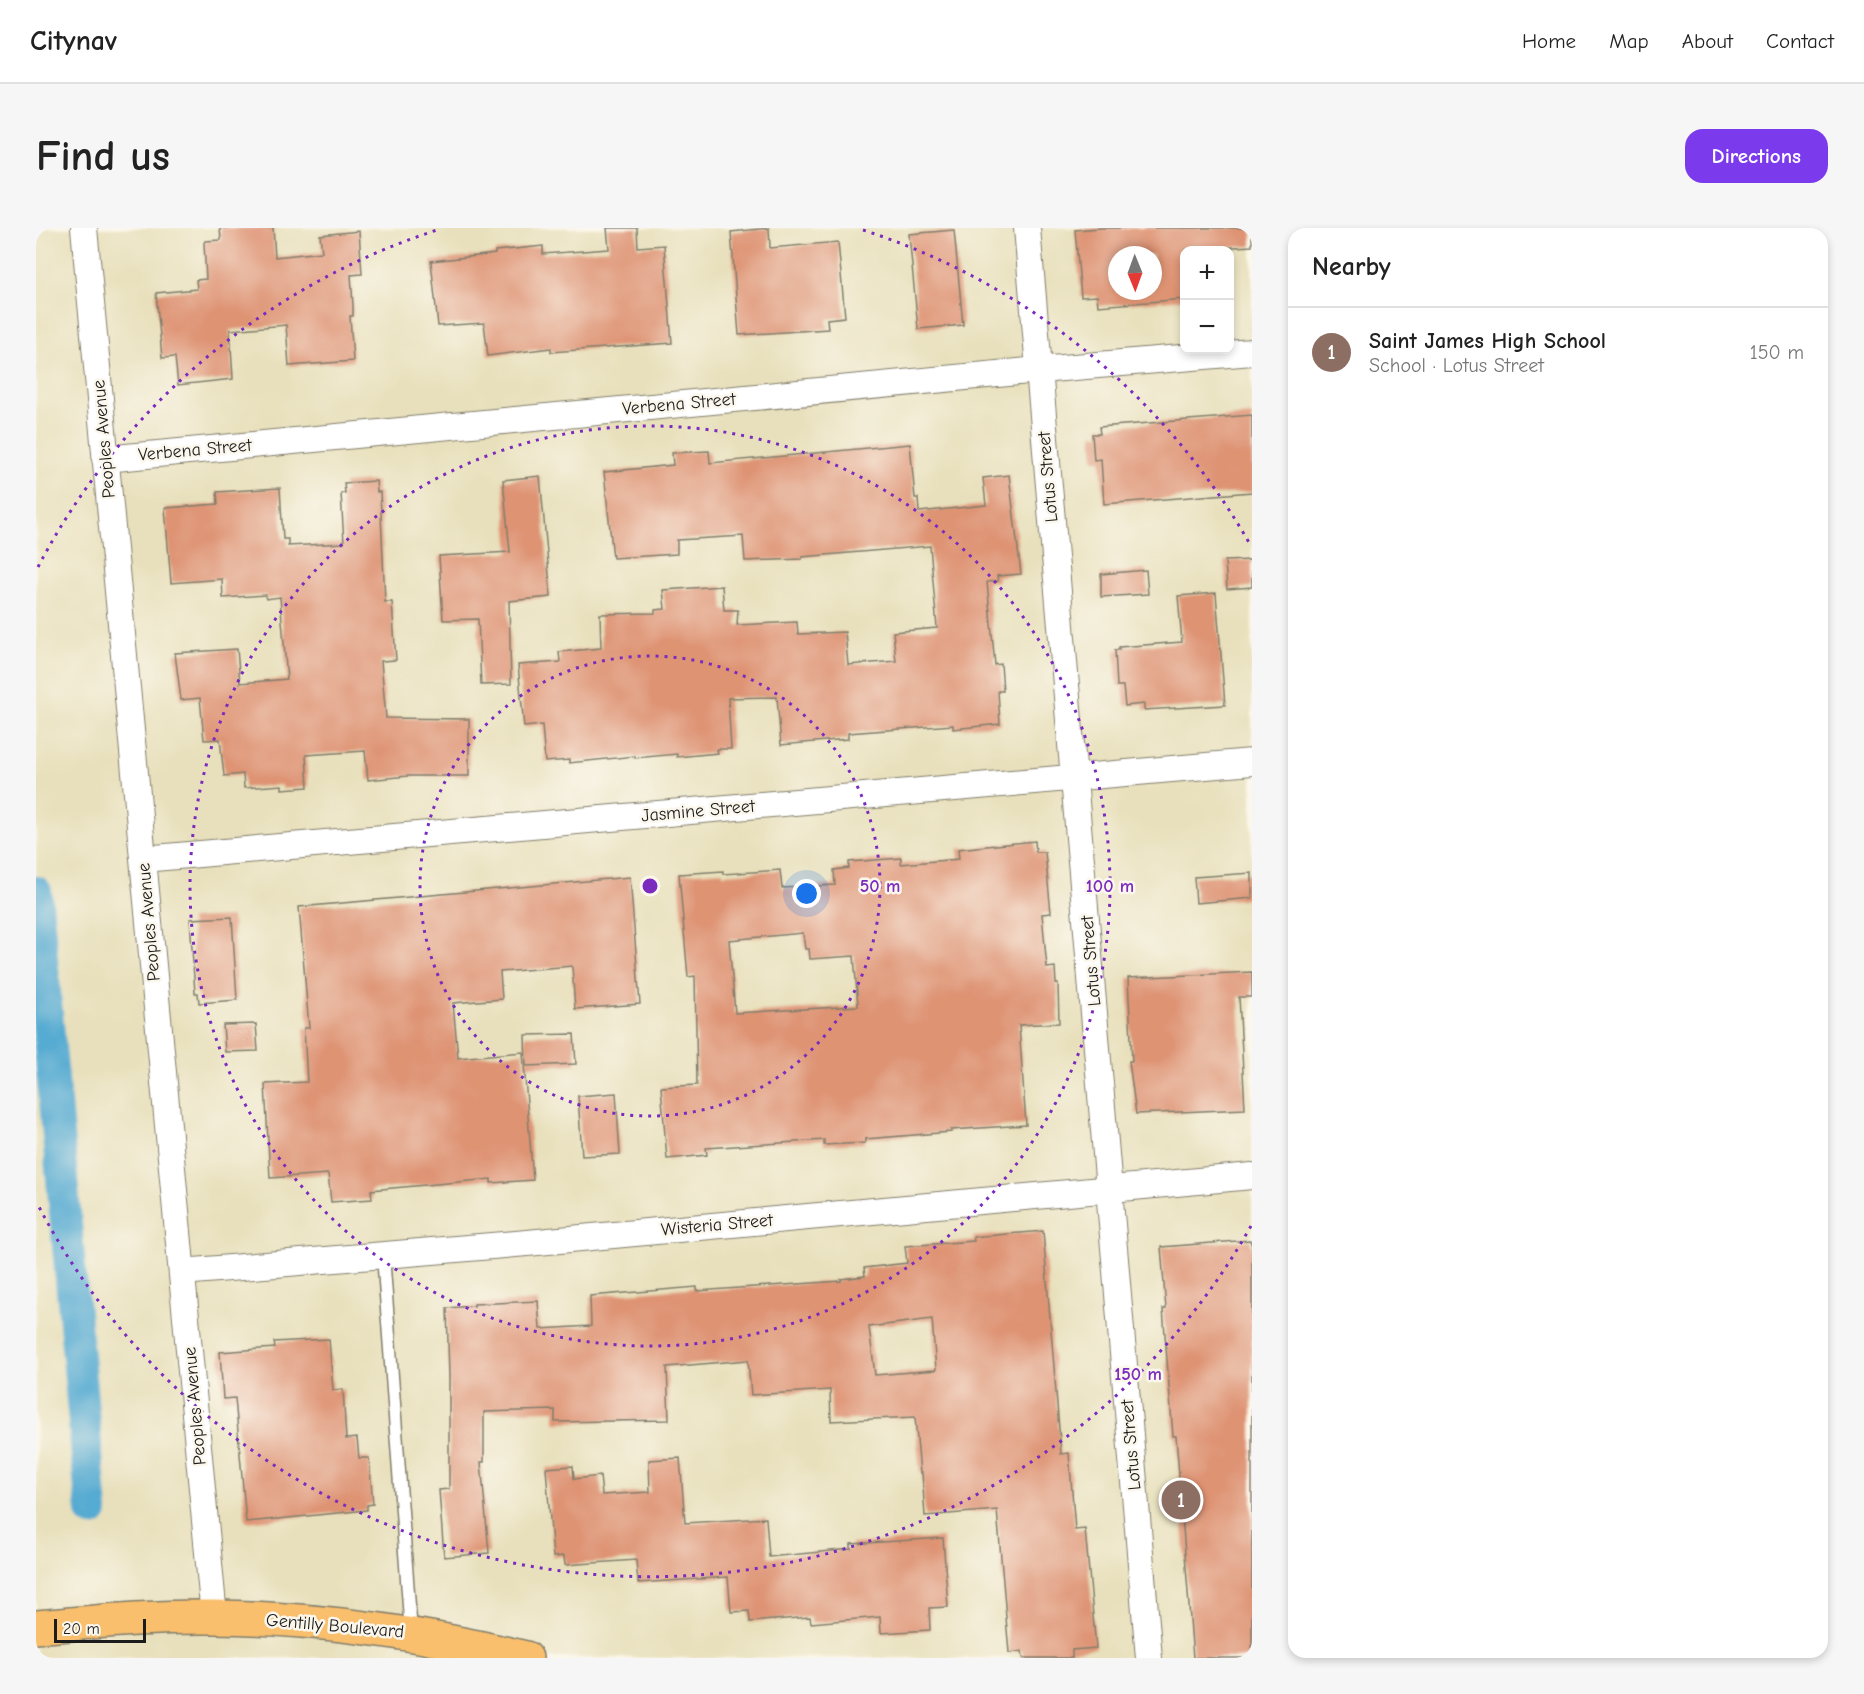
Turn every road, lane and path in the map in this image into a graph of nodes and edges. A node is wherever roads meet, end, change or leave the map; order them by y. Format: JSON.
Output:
{"nodes":[{"id":1,"x":84,"y":228,"type":"edge"},
{"id":2,"x":1027,"y":228,"type":"edge"},
{"id":3,"x":1252,"y":352,"type":"edge"},
{"id":4,"x":1039,"y":370,"type":"junction"},
{"id":5,"x":105,"y":459,"type":"junction"},
{"id":6,"x":1252,"y":762,"type":"edge"},
{"id":7,"x":1075,"y":778,"type":"junction"},
{"id":8,"x":143,"y":859,"type":"junction"},
{"id":9,"x":1252,"y":1176,"type":"edge"},
{"id":10,"x":1110,"y":1188,"type":"junction"},
{"id":11,"x":383,"y":1256,"type":"junction"},
{"id":12,"x":182,"y":1272,"type":"junction"},
{"id":13,"x":214,"y":1617,"type":"junction"},
{"id":14,"x":36,"y":1628,"type":"edge"},
{"id":15,"x":411,"y":1633,"type":"junction"},
{"id":16,"x":526,"y":1658,"type":"edge"},
{"id":17,"x":1149,"y":1658,"type":"edge"}],
"edges":[{"from":1,"to":5,"type":"street","name":"Peoples Avenue"},
{"from":2,"to":4,"type":"street","name":"Lotus Street"},
{"from":3,"to":4,"type":"street","name":"Verbena Street"},
{"from":4,"to":5,"type":"street","name":"Verbena Street"},
{"from":4,"to":7,"type":"street","name":"Lotus Street"},
{"from":5,"to":8,"type":"street","name":"Peoples Avenue"},
{"from":6,"to":7,"type":"street","name":"Jasmine Street"},
{"from":7,"to":8,"type":"street","name":"Jasmine Street"},
{"from":7,"to":10,"type":"street","name":"Lotus Street"},
{"from":8,"to":12,"type":"street","name":"Peoples Avenue"},
{"from":9,"to":10,"type":"street","name":"Wisteria Street"},
{"from":10,"to":11,"type":"street","name":"Wisteria Street"},
{"from":10,"to":17,"type":"street","name":"Lotus Street"},
{"from":11,"to":12,"type":"street","name":"Wisteria Street"},
{"from":11,"to":15,"type":"lane"},
{"from":12,"to":13,"type":"street","name":"Peoples Avenue"},
{"from":13,"to":14,"type":"main road","name":"Gentilly Boulevard"},
{"from":13,"to":15,"type":"main road","name":"Gentilly Boulevard"},
{"from":15,"to":16,"type":"main road","name":"Gentilly Boulevard"}]}
